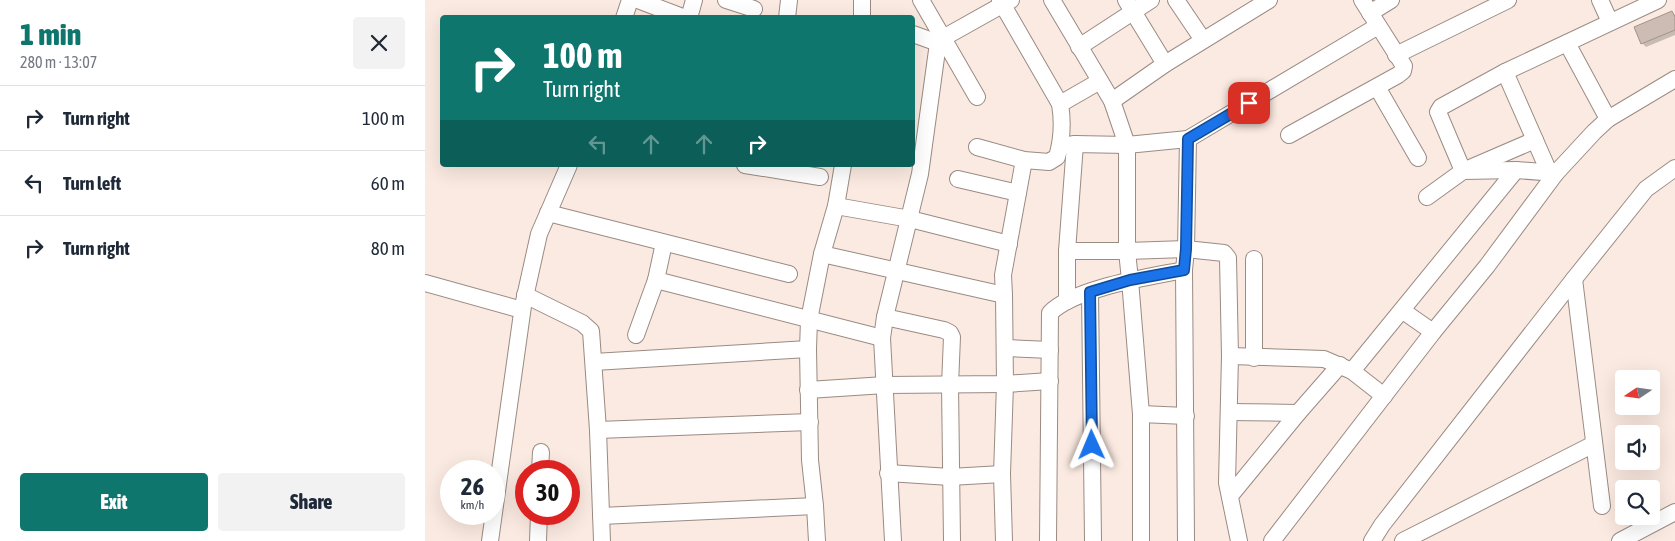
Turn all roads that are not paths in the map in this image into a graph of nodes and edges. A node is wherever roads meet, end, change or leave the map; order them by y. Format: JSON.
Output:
{"nodes":[{"id":1,"x":630,"y":0,"type":"edge"},
{"id":2,"x":638,"y":0,"type":"edge"},
{"id":3,"x":694,"y":0,"type":"edge"},
{"id":4,"x":726,"y":0,"type":"edge"},
{"id":5,"x":789,"y":0,"type":"edge"},
{"id":6,"x":862,"y":0,"type":"edge"},
{"id":7,"x":921,"y":0,"type":"edge"},
{"id":8,"x":1052,"y":0,"type":"edge"},
{"id":9,"x":1151,"y":0,"type":"edge"},
{"id":10,"x":1177,"y":0,"type":"edge"},
{"id":11,"x":1269,"y":0,"type":"edge"},
{"id":12,"x":1391,"y":0,"type":"edge"},
{"id":13,"x":1509,"y":0,"type":"edge"},
{"id":14,"x":1600,"y":0,"type":"edge"},
{"id":15,"x":1657,"y":0,"type":"edge"},
{"id":16,"x":1005,"y":2,"type":"edge"},
{"id":17,"x":1251,"y":4,"type":"edge"},
{"id":18,"x":1129,"y":5,"type":"edge"},
{"id":19,"x":754,"y":9,"type":"dead end"},
{"id":20,"x":1370,"y":13,"type":"edge"},
{"id":21,"x":625,"y":15,"type":"edge"},
{"id":22,"x":677,"y":15,"type":"edge"},
{"id":23,"x":690,"y":15,"type":"edge"},
{"id":24,"x":787,"y":15,"type":"edge"},
{"id":25,"x":863,"y":15,"type":"edge"},
{"id":26,"x":1610,"y":22,"type":"junction"},
{"id":27,"x":915,"y":34,"type":"edge"},
{"id":28,"x":941,"y":40,"type":"junction"},
{"id":29,"x":1203,"y":40,"type":"junction"},
{"id":30,"x":1567,"y":43,"type":"junction"},
{"id":31,"x":1079,"y":47,"type":"junction"},
{"id":32,"x":1396,"y":55,"type":"junction"},
{"id":33,"x":1165,"y":64,"type":"junction"},
{"id":34,"x":1505,"y":72,"type":"junction"},
{"id":35,"x":1675,"y":79,"type":"edge"},
{"id":36,"x":1100,"y":81,"type":"junction"},
{"id":37,"x":1377,"y":87,"type":"junction"},
{"id":38,"x":977,"y":98,"type":"dead end"},
{"id":39,"x":1112,"y":101,"type":"junction"},
{"id":40,"x":1060,"y":104,"type":"junction"},
{"id":41,"x":1609,"y":119,"type":"junction"},
{"id":42,"x":1289,"y":135,"type":"dead end"},
{"id":43,"x":1188,"y":139,"type":"junction"},
{"id":44,"x":1535,"y":140,"type":"junction"},
{"id":45,"x":1068,"y":145,"type":"junction"},
{"id":46,"x":1127,"y":145,"type":"junction"},
{"id":47,"x":977,"y":147,"type":"dead end"},
{"id":48,"x":1418,"y":158,"type":"dead end"},
{"id":49,"x":1024,"y":160,"type":"junction"},
{"id":50,"x":568,"y":167,"type":"edge"},
{"id":51,"x":770,"y":167,"type":"edge"},
{"id":52,"x":843,"y":167,"type":"edge"},
{"id":53,"x":1675,"y":168,"type":"edge"},
{"id":54,"x":1516,"y":170,"type":"junction"},
{"id":55,"x":1463,"y":171,"type":"junction"},
{"id":56,"x":1552,"y":173,"type":"junction"},
{"id":57,"x":820,"y":177,"type":"dead end"},
{"id":58,"x":958,"y":179,"type":"dead end"},
{"id":59,"x":1018,"y":192,"type":"junction"},
{"id":60,"x":1427,"y":197,"type":"dead end"},
{"id":61,"x":836,"y":206,"type":"junction"},
{"id":62,"x":548,"y":213,"type":"junction"},
{"id":63,"x":909,"y":219,"type":"junction"},
{"id":64,"x":664,"y":243,"type":"junction"},
{"id":65,"x":1009,"y":244,"type":"junction"},
{"id":66,"x":1186,"y":249,"type":"junction"},
{"id":67,"x":1067,"y":251,"type":"junction"},
{"id":68,"x":1127,"y":251,"type":"junction"},
{"id":69,"x":822,"y":254,"type":"junction"},
{"id":70,"x":1254,"y":259,"type":"dead end"},
{"id":71,"x":1184,"y":270,"type":"junction"},
{"id":72,"x":897,"y":271,"type":"junction"},
{"id":73,"x":789,"y":274,"type":"dead end"},
{"id":74,"x":1574,"y":279,"type":"junction"},
{"id":75,"x":656,"y":280,"type":"junction"},
{"id":76,"x":1130,"y":280,"type":"junction"},
{"id":77,"x":425,"y":283,"type":"edge"},
{"id":78,"x":1090,"y":292,"type":"junction"},
{"id":79,"x":1004,"y":295,"type":"junction"},
{"id":80,"x":1067,"y":301,"type":"junction"},
{"id":81,"x":524,"y":303,"type":"junction"},
{"id":82,"x":1403,"y":310,"type":"junction"},
{"id":83,"x":885,"y":317,"type":"junction"},
{"id":84,"x":809,"y":320,"type":"junction"},
{"id":85,"x":1433,"y":332,"type":"junction"},
{"id":86,"x":635,"y":335,"type":"dead end"},
{"id":87,"x":882,"y":338,"type":"junction"},
{"id":88,"x":1005,"y":348,"type":"junction"},
{"id":89,"x":808,"y":349,"type":"junction"},
{"id":90,"x":1050,"y":350,"type":"junction"},
{"id":91,"x":1230,"y":356,"type":"junction"},
{"id":92,"x":1254,"y":358,"type":"junction"},
{"id":93,"x":594,"y":362,"type":"junction"},
{"id":94,"x":1346,"y":368,"type":"junction"},
{"id":95,"x":1050,"y":381,"type":"junction"},
{"id":96,"x":950,"y":384,"type":"junction"},
{"id":97,"x":1005,"y":384,"type":"junction"},
{"id":98,"x":885,"y":385,"type":"junction"},
{"id":99,"x":808,"y":390,"type":"junction"},
{"id":100,"x":1384,"y":396,"type":"junction"},
{"id":101,"x":1229,"y":412,"type":"junction"},
{"id":102,"x":1298,"y":413,"type":"junction"},
{"id":103,"x":1141,"y":414,"type":"junction"},
{"id":104,"x":1186,"y":416,"type":"junction"},
{"id":105,"x":810,"y":422,"type":"junction"},
{"id":106,"x":598,"y":430,"type":"junction"},
{"id":107,"x":1594,"y":444,"type":"junction"},
{"id":108,"x":541,"y":452,"type":"dead end"},
{"id":109,"x":541,"y":460,"type":"edge"},
{"id":110,"x":888,"y":473,"type":"junction"},
{"id":111,"x":1003,"y":474,"type":"junction"},
{"id":112,"x":950,"y":477,"type":"junction"},
{"id":113,"x":1230,"y":496,"type":"junction"},
{"id":114,"x":815,"y":506,"type":"junction"},
{"id":115,"x":1602,"y":506,"type":"dead end"},
{"id":116,"x":1675,"y":512,"type":"edge"},
{"id":117,"x":601,"y":516,"type":"junction"},
{"id":118,"x":539,"y":525,"type":"edge"},
{"id":119,"x":490,"y":541,"type":"edge"},
{"id":120,"x":538,"y":541,"type":"edge"},
{"id":121,"x":602,"y":541,"type":"edge"},
{"id":122,"x":817,"y":541,"type":"edge"},
{"id":123,"x":893,"y":541,"type":"edge"},
{"id":124,"x":951,"y":541,"type":"edge"},
{"id":125,"x":1004,"y":541,"type":"edge"},
{"id":126,"x":1048,"y":541,"type":"edge"},
{"id":127,"x":1093,"y":541,"type":"edge"},
{"id":128,"x":1141,"y":541,"type":"edge"},
{"id":129,"x":1186,"y":541,"type":"edge"},
{"id":130,"x":1239,"y":541,"type":"edge"},
{"id":131,"x":1272,"y":541,"type":"edge"},
{"id":132,"x":1372,"y":541,"type":"edge"},
{"id":133,"x":1403,"y":541,"type":"edge"},
{"id":134,"x":1620,"y":541,"type":"edge"}],
"edges":[{"from":1,"to":21,"type":"street"},
{"from":2,"to":22,"type":"street"},
{"from":3,"to":23,"type":"street"},
{"from":4,"to":19,"type":"street"},
{"from":5,"to":24,"type":"street"},
{"from":6,"to":25,"type":"street"},
{"from":7,"to":28,"type":"street"},
{"from":8,"to":31,"type":"street"},
{"from":9,"to":18,"type":"street"},
{"from":10,"to":29,"type":"street"},
{"from":11,"to":17,"type":"street"},
{"from":12,"to":20,"type":"street"},
{"from":13,"to":32,"type":"street"},
{"from":14,"to":26,"type":"street"},
{"from":15,"to":26,"type":"street"},
{"from":16,"to":28,"type":"street"},
{"from":16,"to":40,"type":"street"},
{"from":17,"to":29,"type":"street"},
{"from":18,"to":31,"type":"street"},
{"from":18,"to":33,"type":"street"},
{"from":20,"to":32,"type":"street"},
{"from":20,"to":43,"type":"street"},
{"from":26,"to":30,"type":"street"},
{"from":27,"to":28,"type":"street"},
{"from":28,"to":38,"type":"street"},
{"from":28,"to":63,"type":"street"},
{"from":29,"to":33,"type":"street"},
{"from":30,"to":34,"type":"street"},
{"from":30,"to":41,"type":"street"},
{"from":31,"to":36,"type":"street"},
{"from":32,"to":37,"type":"street"},
{"from":33,"to":39,"type":"street"},
{"from":34,"to":44,"type":"street"},
{"from":34,"to":55,"type":"street"},
{"from":35,"to":41,"type":"street"},
{"from":36,"to":39,"type":"street"},
{"from":36,"to":40,"type":"street"},
{"from":37,"to":42,"type":"street"},
{"from":37,"to":48,"type":"street"},
{"from":39,"to":46,"type":"street"},
{"from":40,"to":45,"type":"street"},
{"from":41,"to":56,"type":"street"},
{"from":43,"to":46,"type":"street"},
{"from":43,"to":66,"type":"street"},
{"from":44,"to":55,"type":"street"},
{"from":44,"to":56,"type":"street"},
{"from":45,"to":46,"type":"street"},
{"from":45,"to":49,"type":"street"},
{"from":45,"to":67,"type":"street"},
{"from":46,"to":68,"type":"street"},
{"from":47,"to":49,"type":"street"},
{"from":49,"to":59,"type":"street"},
{"from":50,"to":62,"type":"street"},
{"from":51,"to":57,"type":"street"},
{"from":52,"to":61,"type":"street"},
{"from":53,"to":74,"type":"street"},
{"from":54,"to":55,"type":"street"},
{"from":54,"to":56,"type":"street"},
{"from":54,"to":82,"type":"street"},
{"from":55,"to":60,"type":"street"},
{"from":56,"to":85,"type":"street"},
{"from":58,"to":59,"type":"street"},
{"from":59,"to":65,"type":"street"},
{"from":61,"to":63,"type":"street"},
{"from":61,"to":69,"type":"street"},
{"from":62,"to":64,"type":"street"},
{"from":62,"to":81,"type":"street"},
{"from":63,"to":65,"type":"street"},
{"from":63,"to":72,"type":"street"},
{"from":64,"to":73,"type":"street"},
{"from":64,"to":75,"type":"street"},
{"from":65,"to":79,"type":"street"},
{"from":66,"to":68,"type":"street"},
{"from":66,"to":71,"type":"street"},
{"from":66,"to":91,"type":"street"},
{"from":67,"to":68,"type":"street"},
{"from":67,"to":80,"type":"street"},
{"from":68,"to":76,"type":"street"},
{"from":69,"to":72,"type":"street"},
{"from":69,"to":84,"type":"street"},
{"from":70,"to":92,"type":"street"},
{"from":71,"to":76,"type":"street"},
{"from":71,"to":104,"type":"street"},
{"from":72,"to":79,"type":"street"},
{"from":72,"to":83,"type":"street"},
{"from":74,"to":107,"type":"street"},
{"from":74,"to":132,"type":"street"},
{"from":75,"to":84,"type":"street"},
{"from":75,"to":86,"type":"street"},
{"from":76,"to":78,"type":"street"},
{"from":76,"to":103,"type":"street"},
{"from":77,"to":81,"type":"street"},
{"from":78,"to":80,"type":"street"},
{"from":78,"to":127,"type":"street"},
{"from":79,"to":88,"type":"street"},
{"from":80,"to":90,"type":"street"},
{"from":81,"to":93,"type":"street"},
{"from":81,"to":119,"type":"street"},
{"from":82,"to":85,"type":"street"},
{"from":82,"to":94,"type":"street"},
{"from":83,"to":87,"type":"street"},
{"from":83,"to":96,"type":"street"},
{"from":84,"to":87,"type":"street"},
{"from":84,"to":89,"type":"street"},
{"from":85,"to":100,"type":"street"},
{"from":87,"to":98,"type":"street"},
{"from":88,"to":90,"type":"street"},
{"from":88,"to":97,"type":"street"},
{"from":89,"to":93,"type":"street"},
{"from":89,"to":99,"type":"street"},
{"from":90,"to":95,"type":"street"},
{"from":91,"to":92,"type":"street"},
{"from":91,"to":101,"type":"street"},
{"from":92,"to":94,"type":"street"},
{"from":93,"to":106,"type":"street"},
{"from":94,"to":100,"type":"street"},
{"from":94,"to":102,"type":"street"},
{"from":95,"to":97,"type":"street"},
{"from":95,"to":126,"type":"street"},
{"from":96,"to":97,"type":"street"},
{"from":96,"to":98,"type":"street"},
{"from":96,"to":112,"type":"street"},
{"from":97,"to":111,"type":"street"},
{"from":98,"to":99,"type":"street"},
{"from":98,"to":110,"type":"street"},
{"from":99,"to":105,"type":"street"},
{"from":100,"to":131,"type":"street"},
{"from":101,"to":102,"type":"street"},
{"from":101,"to":113,"type":"street"},
{"from":102,"to":113,"type":"street"},
{"from":103,"to":104,"type":"street"},
{"from":103,"to":128,"type":"street"},
{"from":104,"to":129,"type":"street"},
{"from":105,"to":106,"type":"street"},
{"from":105,"to":114,"type":"street"},
{"from":106,"to":117,"type":"street"},
{"from":107,"to":115,"type":"street"},
{"from":107,"to":133,"type":"street"},
{"from":108,"to":109,"type":"street"},
{"from":110,"to":112,"type":"street"},
{"from":110,"to":123,"type":"street"},
{"from":111,"to":112,"type":"street"},
{"from":111,"to":125,"type":"street"},
{"from":112,"to":124,"type":"street"},
{"from":113,"to":130,"type":"street"},
{"from":114,"to":117,"type":"street"},
{"from":114,"to":122,"type":"street"},
{"from":116,"to":134,"type":"street"},
{"from":117,"to":121,"type":"street"},
{"from":118,"to":120,"type":"street"}]}
